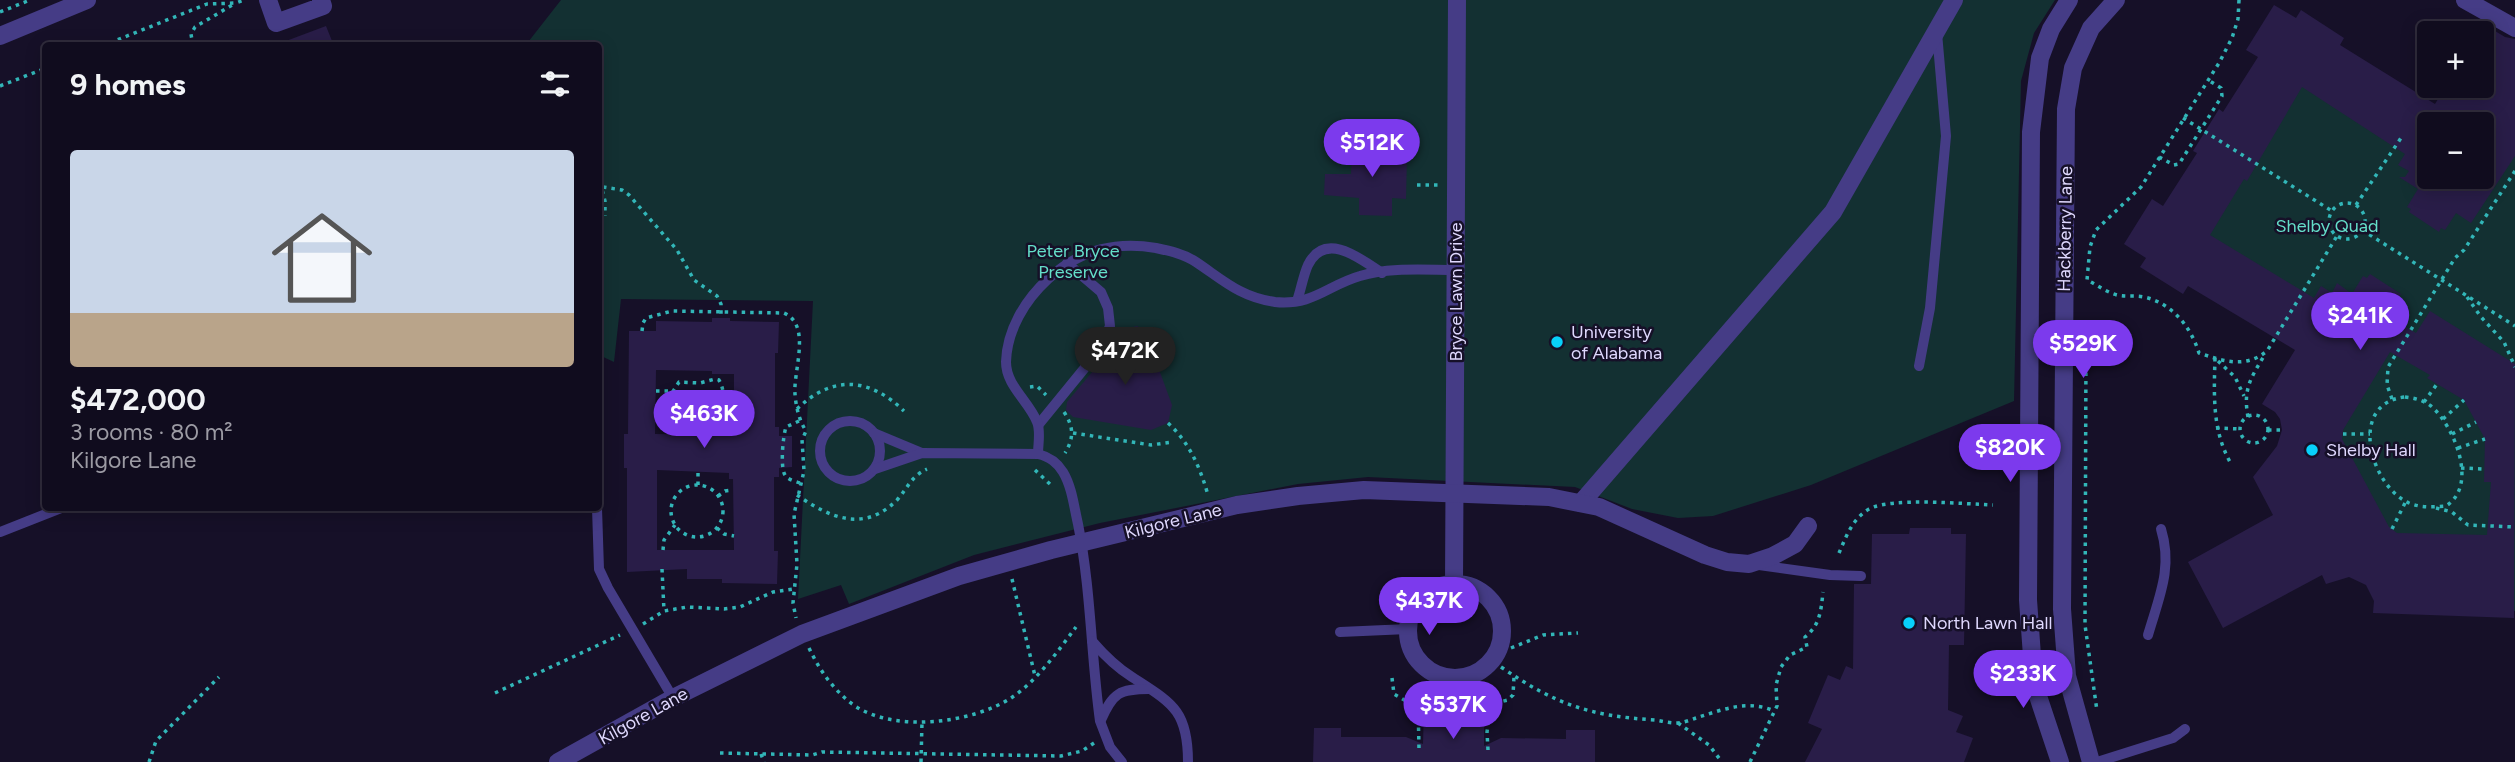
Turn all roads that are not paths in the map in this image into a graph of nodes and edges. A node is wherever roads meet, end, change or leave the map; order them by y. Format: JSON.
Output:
{"nodes":[{"id":1,"x":87,"y":0,"type":"edge"},
{"id":2,"x":268,"y":0,"type":"edge"},
{"id":3,"x":321,"y":0,"type":"edge"},
{"id":4,"x":1457,"y":0,"type":"edge"},
{"id":5,"x":1954,"y":0,"type":"edge"},
{"id":6,"x":2070,"y":0,"type":"edge"},
{"id":7,"x":2116,"y":0,"type":"edge"},
{"id":8,"x":2465,"y":0,"type":"edge"},
{"id":9,"x":2515,"y":28,"type":"edge"},
{"id":10,"x":1936,"y":30,"type":"junction"},
{"id":11,"x":0,"y":36,"type":"edge"},
{"id":12,"x":1067,"y":263,"type":"junction"},
{"id":13,"x":1455,"y":270,"type":"junction"},
{"id":14,"x":1382,"y":273,"type":"junction"},
{"id":15,"x":1297,"y":301,"type":"junction"},
{"id":16,"x":1919,"y":366,"type":"dead end"},
{"id":17,"x":1039,"y":424,"type":"junction"},
{"id":18,"x":874,"y":433,"type":"junction"},
{"id":19,"x":922,"y":453,"type":"junction"},
{"id":20,"x":1038,"y":454,"type":"junction"},
{"id":21,"x":875,"y":469,"type":"junction"},
{"id":22,"x":1455,"y":492,"type":"junction"},
{"id":23,"x":1581,"y":503,"type":"junction"},
{"id":24,"x":53,"y":511,"type":"edge"},
{"id":25,"x":597,"y":511,"type":"edge"},
{"id":26,"x":1808,"y":526,"type":"dead end"},
{"id":27,"x":2161,"y":529,"type":"dead end"},
{"id":28,"x":0,"y":532,"type":"edge"},
{"id":29,"x":1082,"y":543,"type":"junction"},
{"id":30,"x":1749,"y":564,"type":"junction"},
{"id":31,"x":1861,"y":576,"type":"dead end"},
{"id":32,"x":1454,"y":584,"type":"junction"},
{"id":33,"x":1408,"y":629,"type":"junction"},
{"id":34,"x":1340,"y":632,"type":"dead end"},
{"id":35,"x":2148,"y":635,"type":"dead end"},
{"id":36,"x":1092,"y":641,"type":"junction"},
{"id":37,"x":1152,"y":689,"type":"junction"},
{"id":38,"x":673,"y":698,"type":"junction"},
{"id":39,"x":1100,"y":721,"type":"junction"},
{"id":40,"x":2185,"y":729,"type":"dead end"},
{"id":41,"x":2124,"y":757,"type":"edge"},
{"id":42,"x":558,"y":762,"type":"edge"},
{"id":43,"x":1122,"y":762,"type":"edge"},
{"id":44,"x":1188,"y":762,"type":"edge"},
{"id":45,"x":2060,"y":762,"type":"edge"},
{"id":46,"x":2091,"y":762,"type":"edge"},
{"id":47,"x":2097,"y":762,"type":"edge"}],
"edges":[{"from":1,"to":11,"type":"street"},
{"from":2,"to":3,"type":"street"},
{"from":4,"to":13,"type":"street","name":"Bryce Lawn Drive"},
{"from":5,"to":10,"type":"street"},
{"from":6,"to":45,"type":"street","name":"Hackberry Lane"},
{"from":7,"to":46,"type":"street","name":"Hackberry Lane"},
{"from":8,"to":9,"type":"street"},
{"from":10,"to":16,"type":"lane"},
{"from":10,"to":23,"type":"street"},
{"from":12,"to":15,"type":"lane"},
{"from":12,"to":17,"type":"lane"},
{"from":12,"to":17,"type":"lane"},
{"from":13,"to":14,"type":"lane"},
{"from":13,"to":22,"type":"street","name":"Bryce Lawn Drive"},
{"from":14,"to":15,"type":"lane"},
{"from":14,"to":15,"type":"lane"},
{"from":17,"to":20,"type":"lane"},
{"from":18,"to":19,"type":"lane"},
{"from":18,"to":21,"type":"lane"},
{"from":18,"to":21,"type":"lane"},
{"from":19,"to":20,"type":"lane"},
{"from":19,"to":21,"type":"lane"},
{"from":20,"to":29,"type":"lane"},
{"from":22,"to":23,"type":"street","name":"Kilgore Lane"},
{"from":22,"to":29,"type":"street","name":"Kilgore Lane"},
{"from":22,"to":32,"type":"street","name":"Bryce Lawn Drive"},
{"from":23,"to":30,"type":"street","name":"Kilgore Lane"},
{"from":24,"to":28,"type":"lane"},
{"from":25,"to":38,"type":"lane"},
{"from":26,"to":30,"type":"street"},
{"from":27,"to":35,"type":"lane"},
{"from":29,"to":36,"type":"lane"},
{"from":29,"to":38,"type":"street","name":"Kilgore Lane"},
{"from":30,"to":31,"type":"lane"},
{"from":32,"to":33,"type":"street"},
{"from":32,"to":33,"type":"street"},
{"from":33,"to":34,"type":"lane"},
{"from":36,"to":37,"type":"lane"},
{"from":36,"to":39,"type":"lane"},
{"from":37,"to":39,"type":"lane"},
{"from":37,"to":44,"type":"lane"},
{"from":38,"to":42,"type":"street","name":"Kilgore Lane"},
{"from":39,"to":43,"type":"lane"},
{"from":40,"to":41,"type":"lane"},
{"from":41,"to":47,"type":"lane"}]}
